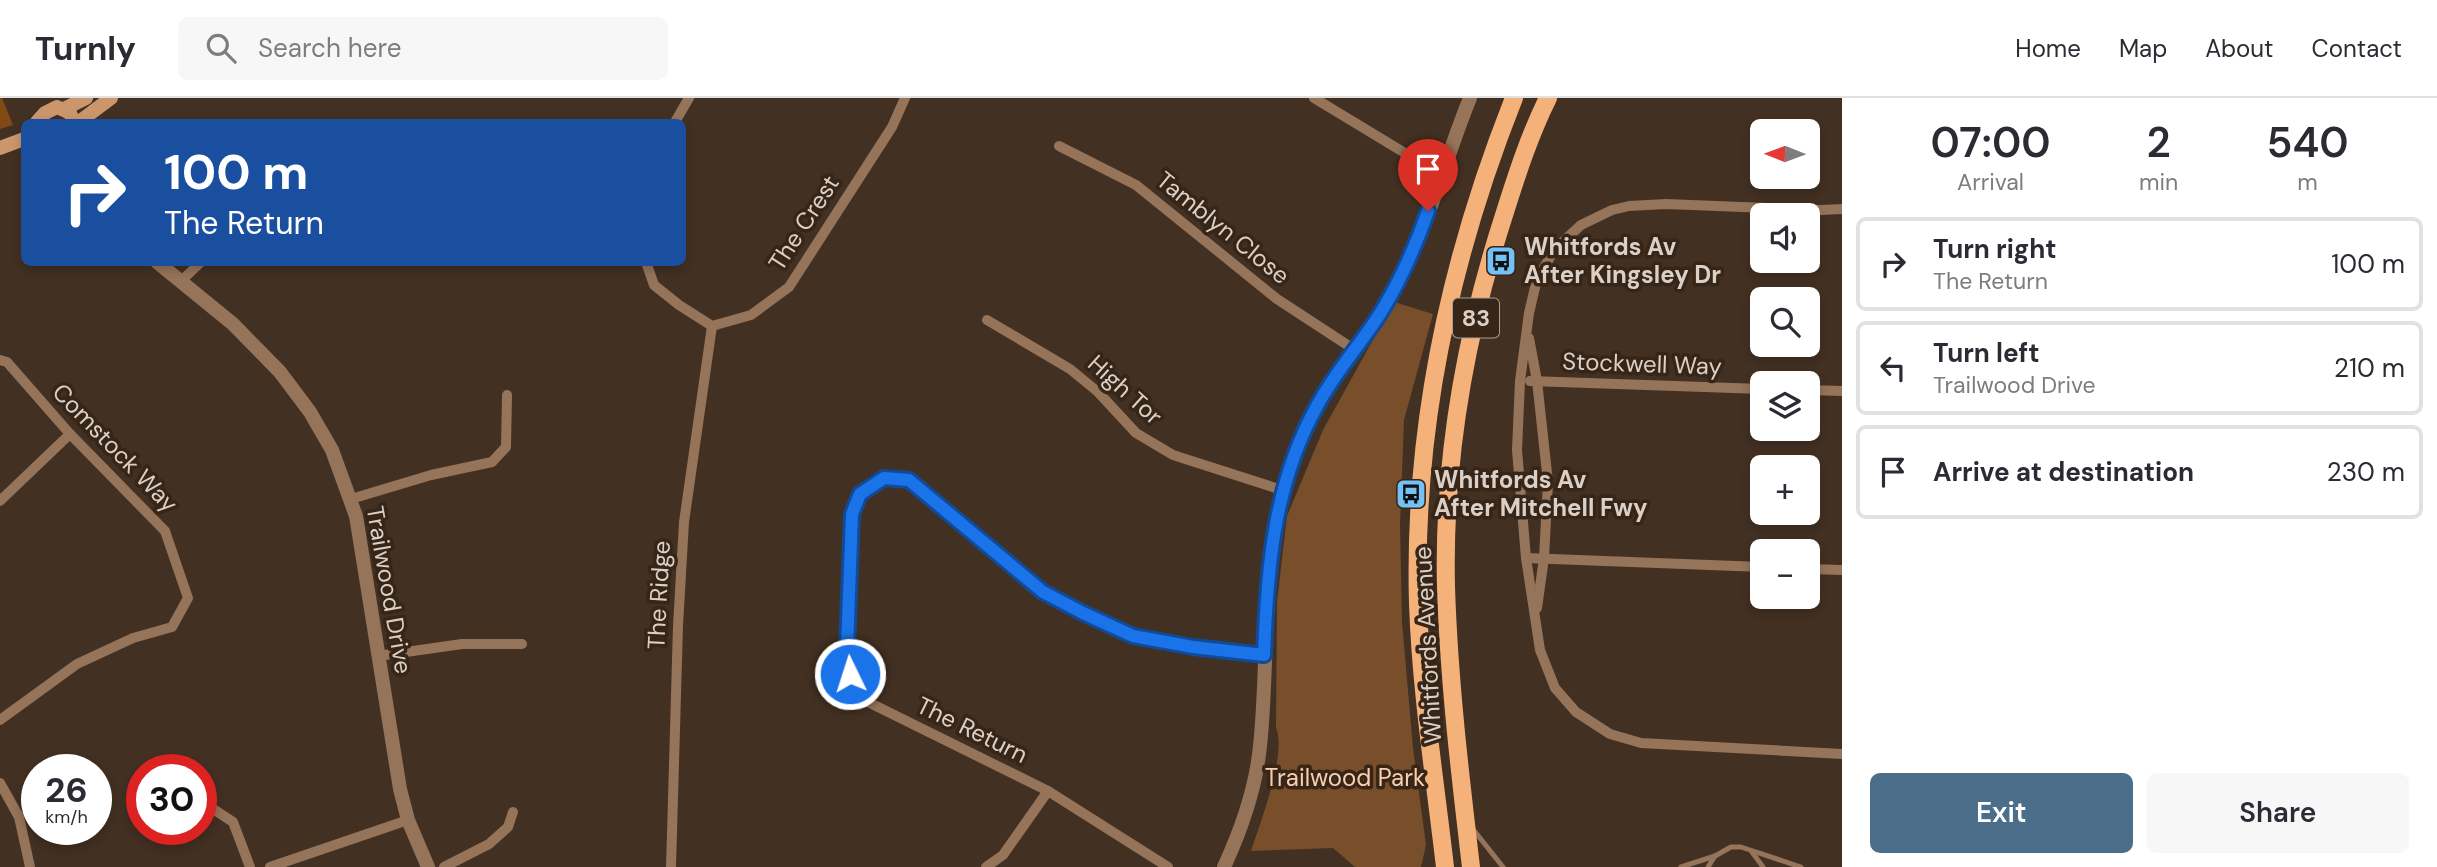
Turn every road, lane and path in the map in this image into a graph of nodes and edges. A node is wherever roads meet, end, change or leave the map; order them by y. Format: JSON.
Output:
{"nodes":[{"id":1,"x":86,"y":98,"type":"edge"},
{"id":2,"x":111,"y":98,"type":"edge"},
{"id":3,"x":689,"y":98,"type":"edge"},
{"id":4,"x":905,"y":98,"type":"edge"},
{"id":5,"x":1314,"y":98,"type":"edge"},
{"id":6,"x":1470,"y":98,"type":"edge"},
{"id":7,"x":1514,"y":98,"type":"edge"},
{"id":8,"x":1548,"y":98,"type":"edge"},
{"id":9,"x":64,"y":108,"type":"junction"},
{"id":10,"x":42,"y":119,"type":"edge"},
{"id":11,"x":74,"y":119,"type":"edge"},
{"id":12,"x":80,"y":119,"type":"edge"},
{"id":13,"x":677,"y":119,"type":"edge"},
{"id":14,"x":21,"y":140,"type":"edge"},
{"id":15,"x":1059,"y":146,"type":"dead end"},
{"id":16,"x":0,"y":148,"type":"edge"},
{"id":17,"x":1443,"y":171,"type":"junction"},
{"id":18,"x":1842,"y":209,"type":"edge"},
{"id":19,"x":162,"y":266,"type":"edge"},
{"id":20,"x":197,"y":266,"type":"edge"},
{"id":21,"x":647,"y":266,"type":"edge"},
{"id":22,"x":180,"y":282,"type":"junction"},
{"id":23,"x":987,"y":320,"type":"dead end"},
{"id":24,"x":712,"y":326,"type":"junction"},
{"id":25,"x":1528,"y":330,"type":"junction"},
{"id":26,"x":1355,"y":350,"type":"junction"},
{"id":27,"x":0,"y":360,"type":"edge"},
{"id":28,"x":1520,"y":381,"type":"junction"},
{"id":29,"x":1537,"y":381,"type":"junction"},
{"id":30,"x":1750,"y":389,"type":"edge"},
{"id":31,"x":1820,"y":390,"type":"edge"},
{"id":32,"x":1842,"y":391,"type":"edge"},
{"id":33,"x":507,"y":395,"type":"dead end"},
{"id":34,"x":70,"y":434,"type":"junction"},
{"id":35,"x":1282,"y":490,"type":"junction"},
{"id":36,"x":351,"y":499,"type":"junction"},
{"id":37,"x":0,"y":500,"type":"edge"},
{"id":38,"x":1526,"y":558,"type":"junction"},
{"id":39,"x":1544,"y":558,"type":"junction"},
{"id":40,"x":1750,"y":567,"type":"edge"},
{"id":41,"x":1820,"y":569,"type":"edge"},
{"id":42,"x":1842,"y":570,"type":"edge"},
{"id":43,"x":1535,"y":621,"type":"junction"},
{"id":44,"x":523,"y":644,"type":"dead end"},
{"id":45,"x":1264,"y":655,"type":"junction"},
{"id":46,"x":378,"y":656,"type":"junction"},
{"id":47,"x":0,"y":720,"type":"edge"},
{"id":48,"x":1842,"y":754,"type":"edge"},
{"id":49,"x":0,"y":783,"type":"edge"},
{"id":50,"x":1048,"y":791,"type":"junction"},
{"id":51,"x":513,"y":811,"type":"dead end"},
{"id":52,"x":217,"y":812,"type":"edge"},
{"id":53,"x":408,"y":820,"type":"junction"},
{"id":54,"x":1465,"y":820,"type":"junction"},
{"id":55,"x":1750,"y":850,"type":"junction"},
{"id":56,"x":1715,"y":856,"type":"junction"},
{"id":57,"x":30,"y":867,"type":"edge"},
{"id":58,"x":250,"y":867,"type":"edge"},
{"id":59,"x":270,"y":867,"type":"edge"},
{"id":60,"x":428,"y":867,"type":"edge"},
{"id":61,"x":444,"y":867,"type":"edge"},
{"id":62,"x":671,"y":867,"type":"edge"},
{"id":63,"x":986,"y":867,"type":"edge"},
{"id":64,"x":1168,"y":867,"type":"edge"},
{"id":65,"x":1224,"y":867,"type":"edge"},
{"id":66,"x":1445,"y":867,"type":"edge"},
{"id":67,"x":1471,"y":867,"type":"edge"},
{"id":68,"x":1503,"y":867,"type":"edge"},
{"id":69,"x":1681,"y":867,"type":"edge"},
{"id":70,"x":1708,"y":867,"type":"edge"},
{"id":71,"x":1763,"y":867,"type":"edge"},
{"id":72,"x":1801,"y":867,"type":"edge"}],
"edges":[{"from":1,"to":9,"type":"main road"},
{"from":2,"to":12,"type":"main road"},
{"from":3,"to":13,"type":"street"},
{"from":4,"to":24,"type":"street","name":"The Crest"},
{"from":5,"to":17,"type":"street"},
{"from":6,"to":17,"type":"street"},
{"from":7,"to":66,"type":"main road","name":"Whitfords Avenue","number":"83"},
{"from":8,"to":54,"type":"main road","name":"Whitfords Avenue","number":"83"},
{"from":9,"to":10,"type":"main road"},
{"from":9,"to":11,"type":"main road"},
{"from":14,"to":16,"type":"main road"},
{"from":15,"to":26,"type":"street","name":"Tamblyn Close"},
{"from":17,"to":26,"type":"street"},
{"from":18,"to":25,"type":"street"},
{"from":19,"to":22,"type":"street","name":"Trailwood Drive"},
{"from":20,"to":22,"type":"street"},
{"from":21,"to":24,"type":"street"},
{"from":22,"to":36,"type":"street","name":"Trailwood Drive"},
{"from":23,"to":35,"type":"street","name":"High Tor"},
{"from":24,"to":62,"type":"street","name":"The Ridge"},
{"from":25,"to":28,"type":"street"},
{"from":25,"to":29,"type":"street"},
{"from":26,"to":35,"type":"street"},
{"from":27,"to":34,"type":"street","name":"Comstock Way"},
{"from":28,"to":29,"type":"street","name":"Stockwell Way"},
{"from":28,"to":38,"type":"street"},
{"from":29,"to":30,"type":"street","name":"Stockwell Way"},
{"from":29,"to":39,"type":"street"},
{"from":31,"to":32,"type":"street"},
{"from":33,"to":36,"type":"street"},
{"from":34,"to":37,"type":"street"},
{"from":34,"to":47,"type":"street","name":"Comstock Way"},
{"from":35,"to":45,"type":"street"},
{"from":36,"to":46,"type":"street","name":"Trailwood Drive"},
{"from":38,"to":39,"type":"street"},
{"from":38,"to":43,"type":"street"},
{"from":39,"to":40,"type":"street"},
{"from":39,"to":43,"type":"street"},
{"from":41,"to":42,"type":"street"},
{"from":43,"to":48,"type":"street"},
{"from":44,"to":46,"type":"street"},
{"from":45,"to":50,"type":"street","name":"The Return"},
{"from":45,"to":65,"type":"street"},
{"from":46,"to":53,"type":"street","name":"Trailwood Drive"},
{"from":49,"to":57,"type":"street"},
{"from":50,"to":63,"type":"street"},
{"from":50,"to":64,"type":"street","name":"The Return"},
{"from":51,"to":61,"type":"street"},
{"from":52,"to":58,"type":"street"},
{"from":53,"to":59,"type":"street"},
{"from":53,"to":60,"type":"street","name":"Trailwood Drive"},
{"from":54,"to":67,"type":"main road","name":"Whitfords Avenue","number":"83"},
{"from":54,"to":68,"type":"lane"},
{"from":55,"to":56,"type":"lane"},
{"from":55,"to":71,"type":"lane"},
{"from":55,"to":72,"type":"lane"},
{"from":56,"to":69,"type":"lane"},
{"from":56,"to":70,"type":"lane"}]}
